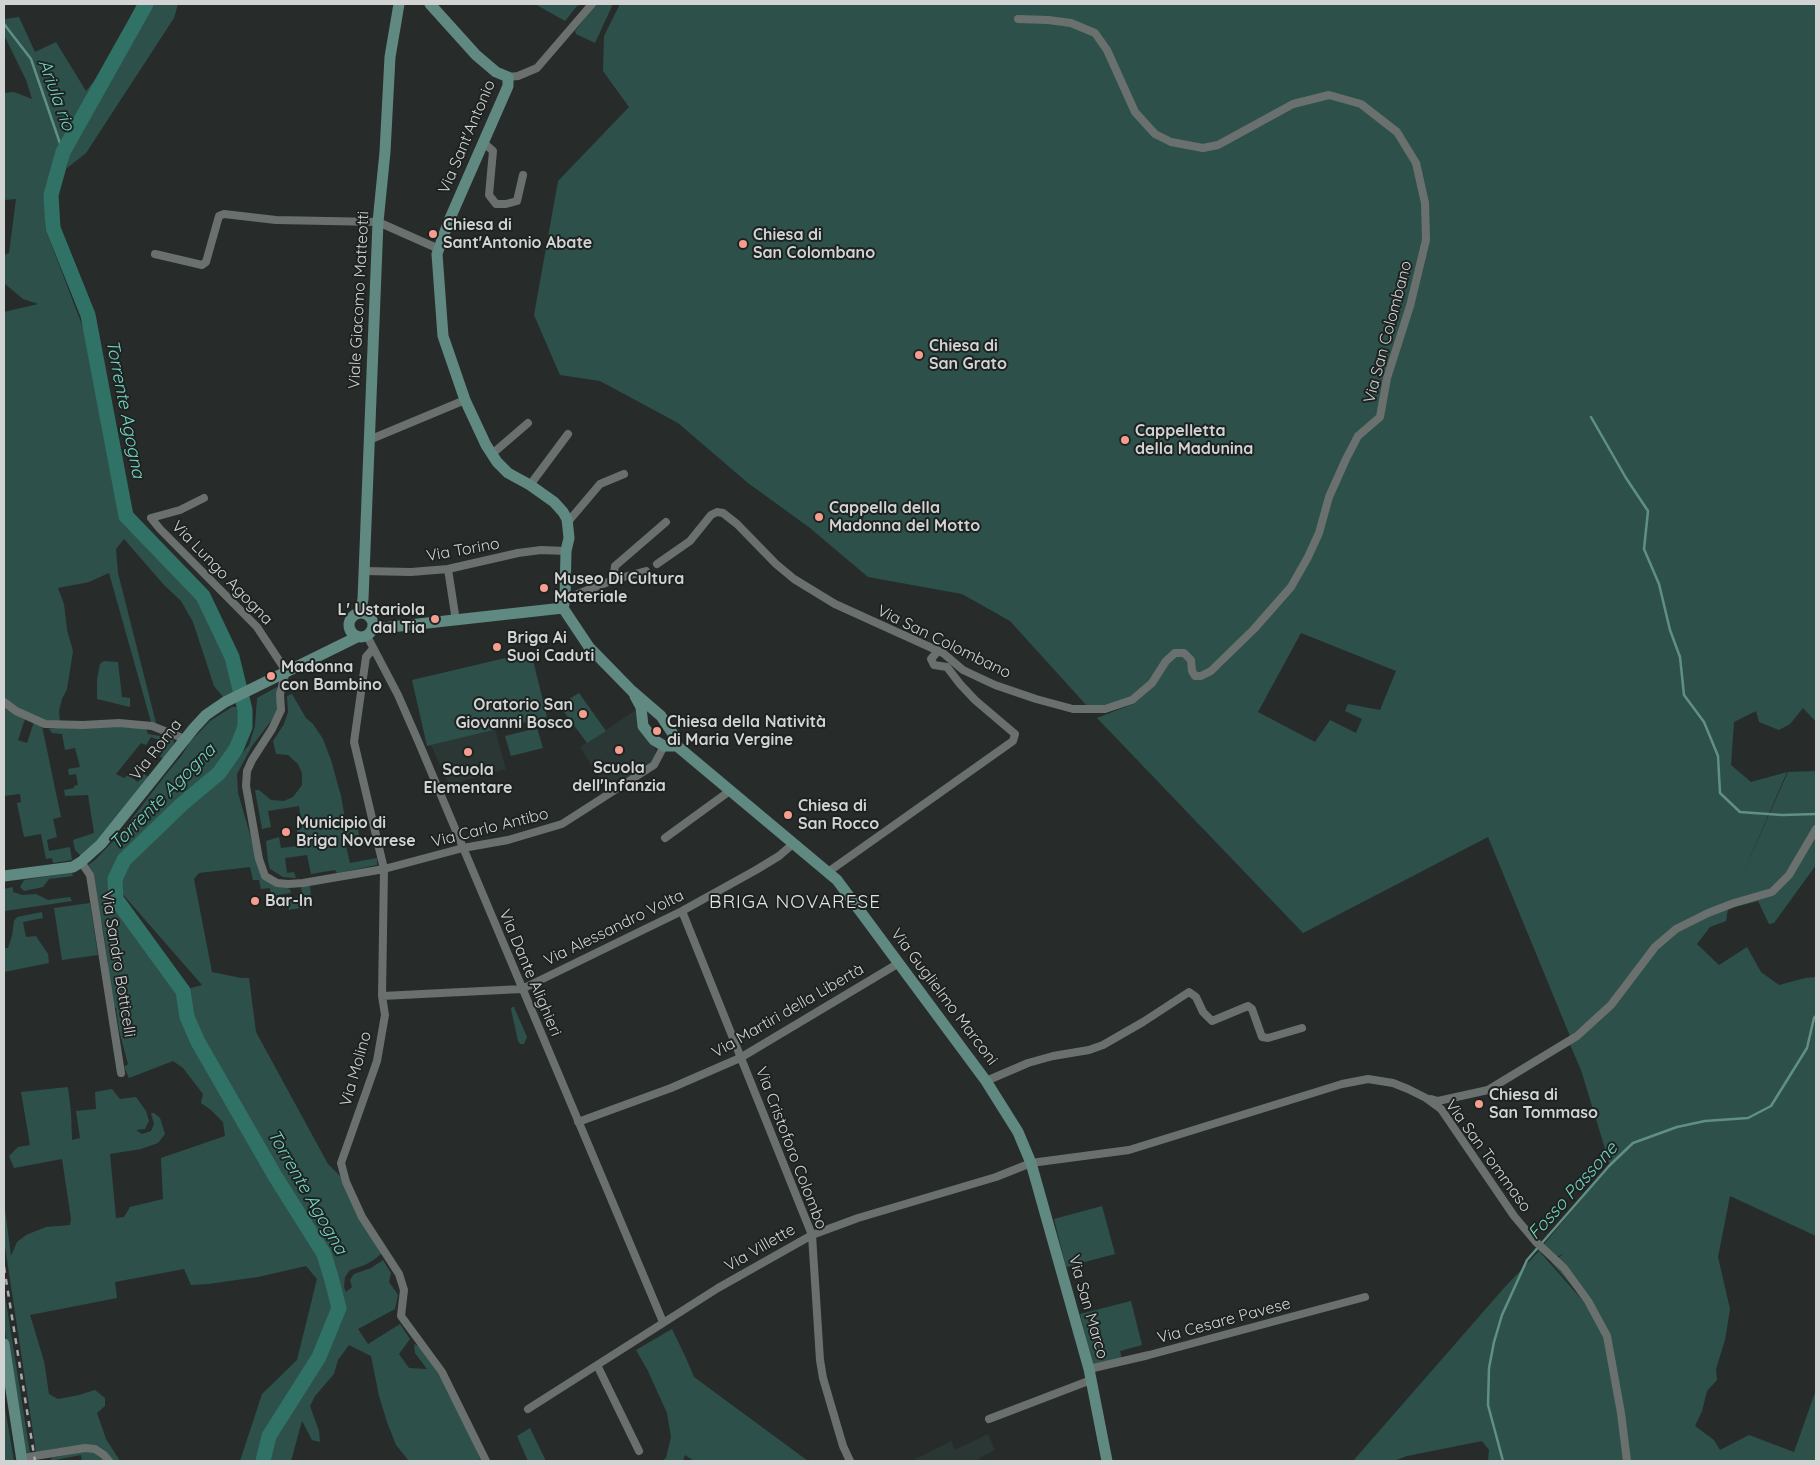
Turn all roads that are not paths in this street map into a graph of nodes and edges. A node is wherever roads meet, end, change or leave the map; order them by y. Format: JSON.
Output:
{"nodes":[{"id":1,"x":399,"y":4,"type":"edge"},
{"id":2,"x":430,"y":4,"type":"edge"},
{"id":3,"x":592,"y":4,"type":"edge"},
{"id":4,"x":1018,"y":19,"type":"dead end"},
{"id":5,"x":508,"y":77,"type":"junction"},
{"id":6,"x":484,"y":143,"type":"junction"},
{"id":7,"x":523,"y":175,"type":"dead end"},
{"id":8,"x":378,"y":222,"type":"junction"},
{"id":9,"x":439,"y":249,"type":"junction"},
{"id":10,"x":155,"y":254,"type":"dead end"},
{"id":11,"x":466,"y":400,"type":"junction"},
{"id":12,"x":528,"y":423,"type":"dead end"},
{"id":13,"x":568,"y":434,"type":"dead end"},
{"id":14,"x":369,"y":440,"type":"junction"},
{"id":15,"x":492,"y":454,"type":"junction"},
{"id":16,"x":624,"y":474,"type":"dead end"},
{"id":17,"x":530,"y":485,"type":"junction"},
{"id":18,"x":204,"y":498,"type":"dead end"},
{"id":19,"x":666,"y":522,"type":"dead end"},
{"id":20,"x":567,"y":523,"type":"junction"},
{"id":21,"x":566,"y":551,"type":"junction"},
{"id":22,"x":656,"y":564,"type":"dead end"},
{"id":23,"x":448,"y":569,"type":"junction"},
{"id":24,"x":364,"y":571,"type":"junction"},
{"id":25,"x":646,"y":571,"type":"dead end"},
{"id":26,"x":613,"y":580,"type":"junction"},
{"id":27,"x":564,"y":603,"type":"junction"},
{"id":28,"x":364,"y":614,"type":"junction"},
{"id":29,"x":456,"y":620,"type":"junction"},
{"id":30,"x":362,"y":634,"type":"junction"},
{"id":31,"x":374,"y":649,"type":"junction"},
{"id":32,"x":938,"y":651,"type":"junction"},
{"id":33,"x":286,"y":671,"type":"junction"},
{"id":34,"x":632,"y":691,"type":"junction"},
{"id":35,"x":4,"y":702,"type":"edge"},
{"id":36,"x":185,"y":739,"type":"junction"},
{"id":37,"x":664,"y":746,"type":"junction"},
{"id":38,"x":677,"y":746,"type":"junction"},
{"id":39,"x":731,"y":790,"type":"junction"},
{"id":40,"x":1816,"y":829,"type":"edge"},
{"id":41,"x":665,"y":838,"type":"dead end"},
{"id":42,"x":794,"y":843,"type":"junction"},
{"id":43,"x":463,"y":848,"type":"junction"},
{"id":44,"x":82,"y":862,"type":"junction"},
{"id":45,"x":384,"y":869,"type":"junction"},
{"id":46,"x":828,"y":872,"type":"junction"},
{"id":47,"x":4,"y":876,"type":"edge"},
{"id":48,"x":682,"y":911,"type":"junction"},
{"id":49,"x":899,"y":963,"type":"junction"},
{"id":50,"x":522,"y":989,"type":"junction"},
{"id":51,"x":382,"y":996,"type":"junction"},
{"id":52,"x":1302,"y":1028,"type":"dead end"},
{"id":53,"x":740,"y":1058,"type":"junction"},
{"id":54,"x":121,"y":1073,"type":"dead end"},
{"id":55,"x":986,"y":1081,"type":"junction"},
{"id":56,"x":1426,"y":1098,"type":"junction"},
{"id":57,"x":578,"y":1122,"type":"junction"},
{"id":58,"x":1031,"y":1163,"type":"junction"},
{"id":59,"x":812,"y":1235,"type":"junction"},
{"id":60,"x":1365,"y":1297,"type":"dead end"},
{"id":61,"x":663,"y":1322,"type":"junction"},
{"id":62,"x":4,"y":1344,"type":"edge"},
{"id":63,"x":597,"y":1365,"type":"junction"},
{"id":64,"x":1090,"y":1375,"type":"junction"},
{"id":65,"x":528,"y":1409,"type":"dead end"},
{"id":66,"x":989,"y":1419,"type":"dead end"},
{"id":67,"x":639,"y":1451,"type":"dead end"},
{"id":68,"x":22,"y":1460,"type":"edge"},
{"id":69,"x":109,"y":1461,"type":"edge"},
{"id":70,"x":486,"y":1461,"type":"edge"},
{"id":71,"x":850,"y":1461,"type":"edge"},
{"id":72,"x":1107,"y":1461,"type":"edge"},
{"id":73,"x":1627,"y":1461,"type":"edge"}],
"edges":[{"from":1,"to":8,"type":"street","name":"Viale Giacomo Matteotti"},
{"from":2,"to":5,"type":"street"},
{"from":3,"to":5,"type":"street"},
{"from":4,"to":32,"type":"street","name":"Via San Colombano"},
{"from":5,"to":6,"type":"street","name":"Via Sant'Antonio"},
{"from":6,"to":7,"type":"street"},
{"from":6,"to":9,"type":"street","name":"Via Sant'Antonio"},
{"from":8,"to":9,"type":"street"},
{"from":8,"to":10,"type":"street"},
{"from":8,"to":14,"type":"street","name":"Viale Giacomo Matteotti"},
{"from":9,"to":11,"type":"street","name":"Via Sant'Antonio"},
{"from":11,"to":14,"type":"street"},
{"from":11,"to":15,"type":"street","name":"Via Sant'Antonio"},
{"from":12,"to":15,"type":"street"},
{"from":13,"to":17,"type":"street"},
{"from":14,"to":24,"type":"street","name":"Viale Giacomo Matteotti"},
{"from":15,"to":17,"type":"street","name":"Via Sant'Antonio"},
{"from":16,"to":20,"type":"street"},
{"from":17,"to":20,"type":"street","name":"Via Sant'Antonio"},
{"from":18,"to":33,"type":"street","name":"Via Lungo Agogna"},
{"from":19,"to":26,"type":"street"},
{"from":20,"to":21,"type":"street"},
{"from":21,"to":23,"type":"street","name":"Via Torino"},
{"from":21,"to":27,"type":"street"},
{"from":22,"to":32,"type":"street","name":"Via San Colombano"},
{"from":23,"to":24,"type":"street","name":"Via Torino"},
{"from":23,"to":29,"type":"street"},
{"from":24,"to":28,"type":"street","name":"Viale Giacomo Matteotti"},
{"from":25,"to":26,"type":"street"},
{"from":26,"to":27,"type":"street"},
{"from":27,"to":29,"type":"street","name":"Via Roma"},
{"from":27,"to":34,"type":"street","name":"Via Guglielmo Marconi"},
{"from":28,"to":30,"type":"street","name":"Viale Giacomo Matteotti"},
{"from":28,"to":30,"type":"street"},
{"from":29,"to":30,"type":"street","name":"Via Roma"},
{"from":30,"to":31,"type":"street","name":"Via Dante Alighieri"},
{"from":30,"to":33,"type":"street","name":"Via Roma"},
{"from":31,"to":43,"type":"street","name":"Via Dante Alighieri"},
{"from":31,"to":45,"type":"street","name":"Via Molino"},
{"from":32,"to":46,"type":"street"},
{"from":33,"to":36,"type":"street","name":"Via Roma"},
{"from":33,"to":45,"type":"street","name":"Via Carlo Antibo"},
{"from":34,"to":37,"type":"street","name":"Via Guglielmo Marconi"},
{"from":34,"to":38,"type":"street","name":"Via Guglielmo Marconi"},
{"from":35,"to":36,"type":"street"},
{"from":36,"to":44,"type":"street","name":"Via Roma"},
{"from":37,"to":38,"type":"street"},
{"from":37,"to":43,"type":"street","name":"Via Carlo Antibo"},
{"from":38,"to":39,"type":"street","name":"Via Guglielmo Marconi"},
{"from":39,"to":41,"type":"street"},
{"from":39,"to":42,"type":"street","name":"Via Guglielmo Marconi"},
{"from":40,"to":56,"type":"street"},
{"from":42,"to":46,"type":"street","name":"Via Guglielmo Marconi"},
{"from":42,"to":48,"type":"street","name":"Via Alessandro Volta"},
{"from":43,"to":45,"type":"street","name":"Via Carlo Antibo"},
{"from":43,"to":50,"type":"street","name":"Via Dante Alighieri"},
{"from":44,"to":47,"type":"street","name":"Via Roma"},
{"from":44,"to":54,"type":"street","name":"Via Sandro Botticelli"},
{"from":45,"to":51,"type":"street","name":"Via Molino"},
{"from":46,"to":49,"type":"street","name":"Via Guglielmo Marconi"},
{"from":48,"to":50,"type":"street","name":"Via Alessandro Volta"},
{"from":48,"to":53,"type":"street","name":"Via Cristoforo Colombo"},
{"from":49,"to":53,"type":"street","name":"Via Martiri della Libertà"},
{"from":49,"to":55,"type":"street","name":"Via Guglielmo Marconi"},
{"from":50,"to":51,"type":"street"},
{"from":50,"to":57,"type":"street","name":"Via Dante Alighieri"},
{"from":51,"to":70,"type":"street","name":"Via Molino"},
{"from":52,"to":55,"type":"street"},
{"from":53,"to":57,"type":"street","name":"Via Martiri della Libertà"},
{"from":53,"to":59,"type":"street","name":"Via Cristoforo Colombo"},
{"from":55,"to":58,"type":"street","name":"Via Guglielmo Marconi"},
{"from":56,"to":58,"type":"street","name":"Via San Tommaso"},
{"from":56,"to":73,"type":"street","name":"Via San Tommaso"},
{"from":57,"to":61,"type":"street","name":"Via Dante Alighieri"},
{"from":58,"to":59,"type":"street","name":"Via Villette"},
{"from":58,"to":64,"type":"street","name":"Via San Marco"},
{"from":59,"to":61,"type":"street","name":"Via Villette"},
{"from":59,"to":71,"type":"street","name":"Via Cristoforo Colombo"},
{"from":60,"to":64,"type":"street","name":"Via Cesare Pavese"},
{"from":61,"to":63,"type":"street","name":"Via Villette"},
{"from":62,"to":68,"type":"street"},
{"from":63,"to":65,"type":"street","name":"Via Villette"},
{"from":63,"to":67,"type":"street"},
{"from":64,"to":66,"type":"street","name":"Via Cesare Pavese"},
{"from":64,"to":72,"type":"street","name":"Via San Marco"},
{"from":68,"to":69,"type":"street"}]}
